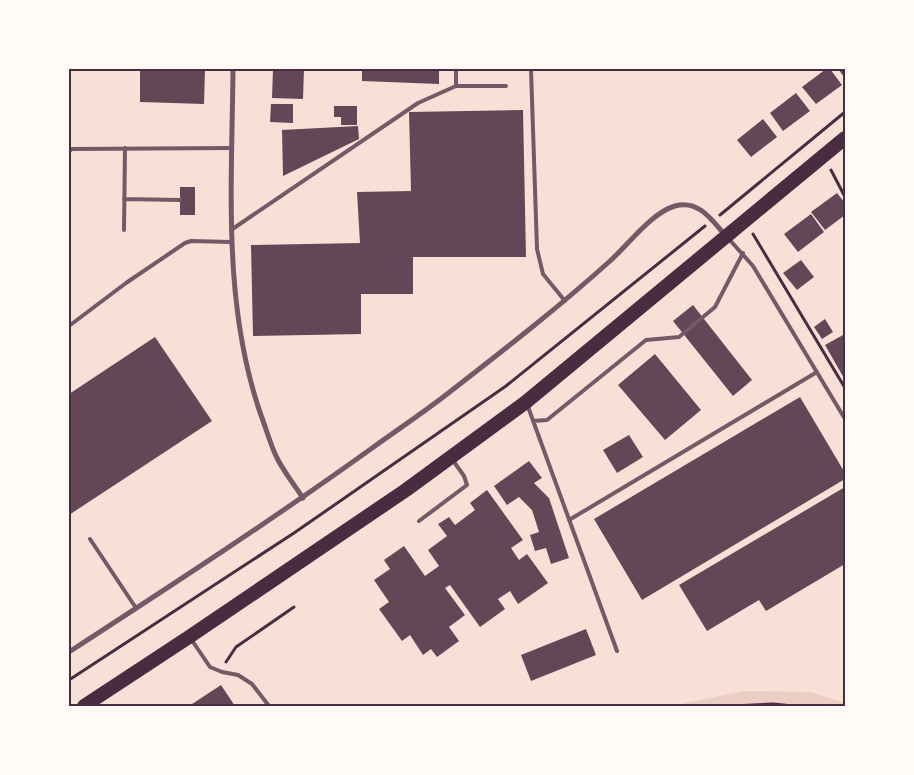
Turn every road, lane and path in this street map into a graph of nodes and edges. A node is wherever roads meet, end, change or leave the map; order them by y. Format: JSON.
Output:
{"nodes":[{"id":1,"x":233,"y":69,"type":"edge"},
{"id":2,"x":456,"y":69,"type":"edge"},
{"id":3,"x":531,"y":69,"type":"edge"},
{"id":4,"x":456,"y":86,"type":"junction"},
{"id":5,"x":506,"y":86,"type":"dead end"},
{"id":6,"x":845,"y":112,"type":"edge"},
{"id":7,"x":845,"y":138,"type":"edge"},
{"id":8,"x":125,"y":148,"type":"junction"},
{"id":9,"x":232,"y":148,"type":"junction"},
{"id":10,"x":69,"y":151,"type":"edge"},
{"id":11,"x":823,"y":156,"type":"junction"},
{"id":12,"x":845,"y":197,"type":"edge"},
{"id":13,"x":124,"y":199,"type":"junction"},
{"id":14,"x":180,"y":200,"type":"dead end"},
{"id":15,"x":712,"y":220,"type":"junction"},
{"id":16,"x":746,"y":221,"type":"junction"},
{"id":17,"x":124,"y":230,"type":"dead end"},
{"id":18,"x":232,"y":230,"type":"junction"},
{"id":19,"x":727,"y":237,"type":"junction"},
{"id":20,"x":231,"y":242,"type":"junction"},
{"id":21,"x":743,"y":254,"type":"junction"},
{"id":22,"x":565,"y":301,"type":"junction"},
{"id":23,"x":69,"y":326,"type":"edge"},
{"id":24,"x":817,"y":372,"type":"junction"},
{"id":25,"x":845,"y":388,"type":"edge"},
{"id":26,"x":526,"y":402,"type":"junction"},
{"id":27,"x":845,"y":418,"type":"edge"},
{"id":28,"x":533,"y":421,"type":"junction"},
{"id":29,"x":451,"y":457,"type":"junction"},
{"id":30,"x":303,"y":498,"type":"junction"},
{"id":31,"x":569,"y":520,"type":"junction"},
{"id":32,"x":419,"y":521,"type":"dead end"},
{"id":33,"x":90,"y":538,"type":"dead end"},
{"id":34,"x":294,"y":607,"type":"dead end"},
{"id":35,"x":136,"y":608,"type":"junction"},
{"id":36,"x":190,"y":638,"type":"junction"},
{"id":37,"x":617,"y":651,"type":"dead end"},
{"id":38,"x":69,"y":652,"type":"edge"},
{"id":39,"x":222,"y":672,"type":"junction"},
{"id":40,"x":69,"y":680,"type":"edge"},
{"id":41,"x":84,"y":706,"type":"edge"},
{"id":42,"x":269,"y":706,"type":"edge"},
{"id":43,"x":733,"y":706,"type":"edge"},
{"id":44,"x":793,"y":706,"type":"edge"}],
"edges":[{"from":1,"to":9,"type":"street"},
{"from":2,"to":4,"type":"lane"},
{"from":3,"to":22,"type":"lane"},
{"from":4,"to":5,"type":"lane"},
{"from":4,"to":18,"type":"lane"},
{"from":6,"to":15,"type":"path"},
{"from":7,"to":11,"type":"highway"},
{"from":8,"to":9,"type":"lane"},
{"from":8,"to":10,"type":"lane"},
{"from":8,"to":13,"type":"lane"},
{"from":9,"to":18,"type":"street"},
{"from":11,"to":12,"type":"path"},
{"from":11,"to":16,"type":"highway"},
{"from":13,"to":14,"type":"lane"},
{"from":13,"to":17,"type":"lane"},
{"from":15,"to":19,"type":"street"},
{"from":15,"to":22,"type":"street"},
{"from":15,"to":40,"type":"path"},
{"from":16,"to":19,"type":"highway"},
{"from":16,"to":25,"type":"path"},
{"from":18,"to":20,"type":"street"},
{"from":19,"to":21,"type":"lane"},
{"from":19,"to":26,"type":"highway"},
{"from":20,"to":23,"type":"lane"},
{"from":20,"to":30,"type":"street"},
{"from":21,"to":24,"type":"lane"},
{"from":21,"to":28,"type":"lane"},
{"from":22,"to":30,"type":"street"},
{"from":24,"to":27,"type":"lane"},
{"from":24,"to":31,"type":"lane"},
{"from":26,"to":28,"type":"lane"},
{"from":26,"to":29,"type":"highway"},
{"from":28,"to":31,"type":"lane"},
{"from":29,"to":32,"type":"lane"},
{"from":29,"to":36,"type":"highway"},
{"from":30,"to":35,"type":"street"},
{"from":31,"to":37,"type":"lane"},
{"from":33,"to":35,"type":"lane"},
{"from":34,"to":39,"type":"path"},
{"from":35,"to":38,"type":"street"},
{"from":36,"to":39,"type":"lane"},
{"from":36,"to":41,"type":"highway"},
{"from":39,"to":42,"type":"lane"},
{"from":43,"to":44,"type":"path"}]}
